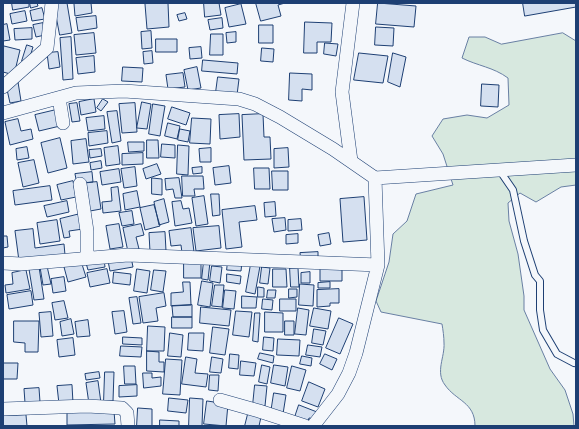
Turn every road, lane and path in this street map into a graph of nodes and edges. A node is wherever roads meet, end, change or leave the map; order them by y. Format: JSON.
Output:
{"nodes":[{"id":1,"x":52,"y":3,"type":"edge"},
{"id":2,"x":353,"y":3,"type":"edge"},
{"id":3,"x":3,"y":87,"type":"edge"},
{"id":4,"x":59,"y":98,"type":"junction"},
{"id":5,"x":3,"y":113,"type":"edge"},
{"id":6,"x":63,"y":123,"type":"dead end"},
{"id":7,"x":351,"y":161,"type":"junction"},
{"id":8,"x":576,"y":166,"type":"edge"},
{"id":9,"x":500,"y":171,"type":"junction"},
{"id":10,"x":375,"y":178,"type":"junction"},
{"id":11,"x":80,"y":184,"type":"dead end"},
{"id":12,"x":87,"y":258,"type":"junction"},
{"id":13,"x":3,"y":263,"type":"edge"},
{"id":14,"x":378,"y":265,"type":"junction"},
{"id":15,"x":574,"y":363,"type":"dead end"},
{"id":16,"x":220,"y":400,"type":"dead end"},
{"id":17,"x":3,"y":409,"type":"edge"},
{"id":18,"x":128,"y":426,"type":"edge"},
{"id":19,"x":304,"y":426,"type":"edge"},
{"id":20,"x":313,"y":426,"type":"edge"}],
"edges":[{"from":1,"to":3,"type":"street"},
{"from":2,"to":7,"type":"street"},
{"from":4,"to":5,"type":"street"},
{"from":4,"to":6,"type":"street"},
{"from":4,"to":7,"type":"street"},
{"from":7,"to":10,"type":"street"},
{"from":8,"to":9,"type":"street"},
{"from":9,"to":10,"type":"street"},
{"from":9,"to":15,"type":"lane"},
{"from":10,"to":14,"type":"street"},
{"from":11,"to":12,"type":"street"},
{"from":12,"to":13,"type":"street"},
{"from":12,"to":14,"type":"street"},
{"from":14,"to":20,"type":"street"},
{"from":16,"to":19,"type":"street"},
{"from":17,"to":18,"type":"street"}]}
